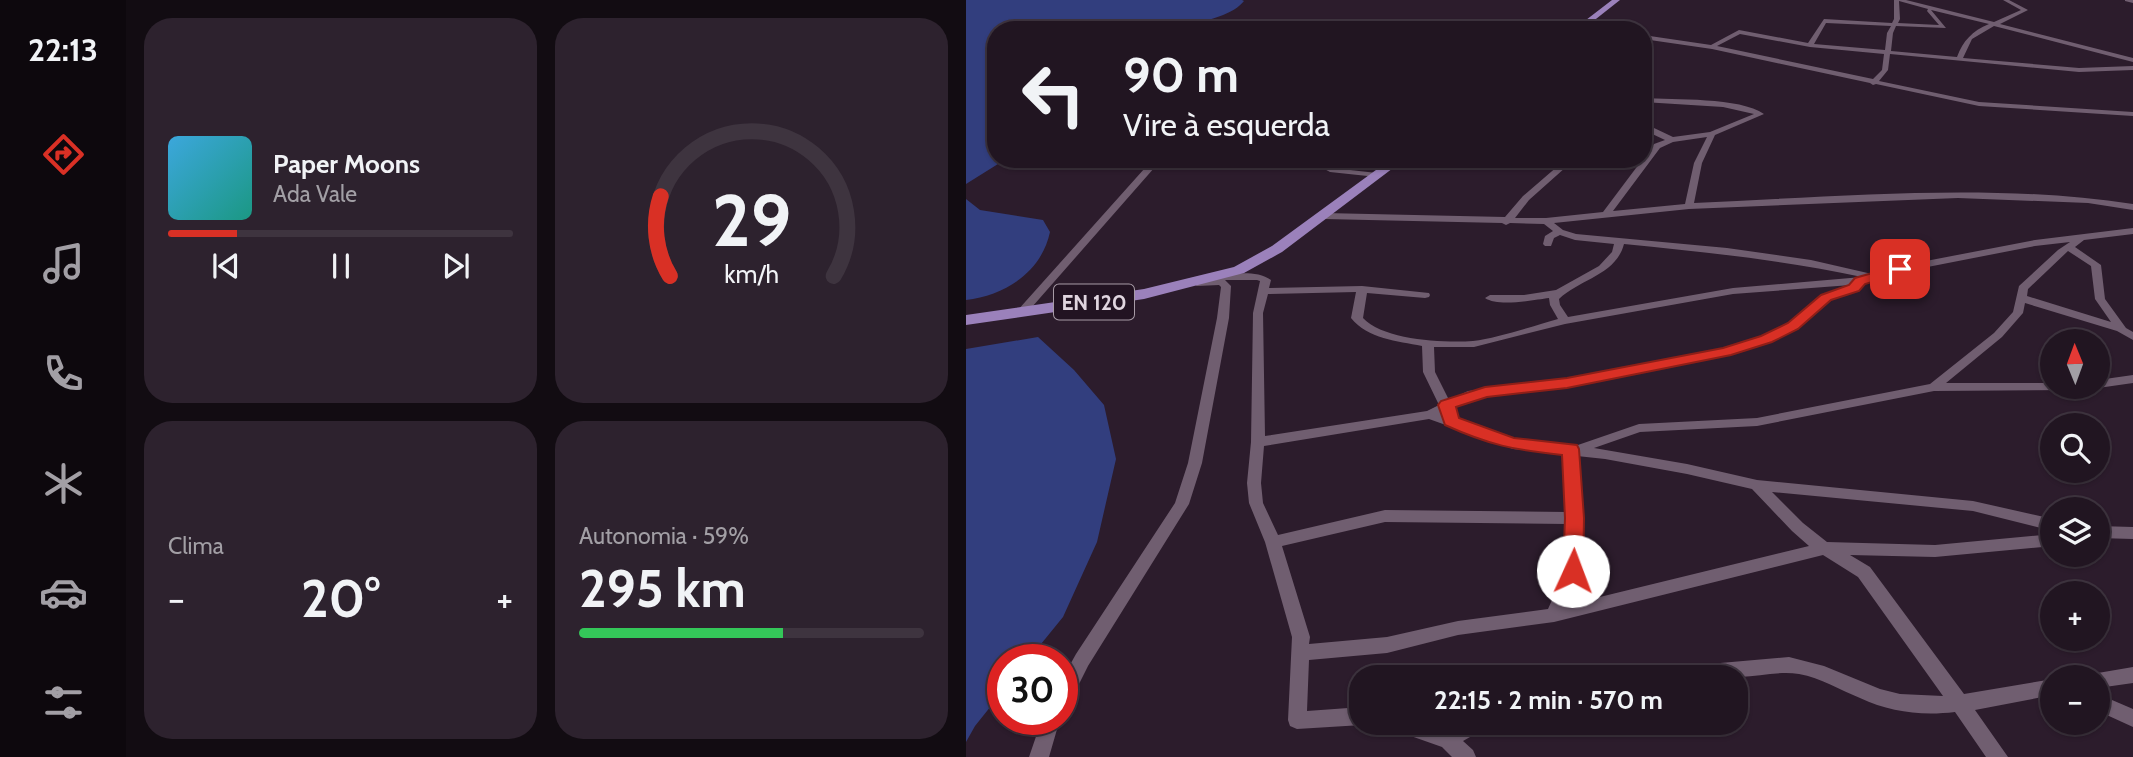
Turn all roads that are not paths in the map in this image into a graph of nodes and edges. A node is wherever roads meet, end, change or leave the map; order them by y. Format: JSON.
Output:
{"nodes":[{"id":1,"x":1616,"y":0,"type":"edge"},
{"id":2,"x":1898,"y":0,"type":"edge"},
{"id":3,"x":2005,"y":0,"type":"edge"},
{"id":4,"x":2127,"y":0,"type":"edge"},
{"id":5,"x":2133,"y":2,"type":"edge"},
{"id":6,"x":1926,"y":7,"type":"junction"},
{"id":7,"x":1592,"y":19,"type":"junction"},
{"id":8,"x":1589,"y":21,"type":"edge"},
{"id":9,"x":1597,"y":21,"type":"edge"},
{"id":10,"x":1895,"y":24,"type":"junction"},
{"id":11,"x":1993,"y":24,"type":"junction"},
{"id":12,"x":1652,"y":38,"type":"edge"},
{"id":13,"x":1810,"y":45,"type":"junction"},
{"id":14,"x":1712,"y":47,"type":"junction"},
{"id":15,"x":1889,"y":52,"type":"junction"},
{"id":16,"x":1960,"y":58,"type":"junction"},
{"id":17,"x":2133,"y":60,"type":"edge"},
{"id":18,"x":2133,"y":68,"type":"edge"},
{"id":19,"x":1873,"y":83,"type":"junction"},
{"id":20,"x":1652,"y":101,"type":"edge"},
{"id":21,"x":2133,"y":114,"type":"edge"},
{"id":22,"x":1652,"y":130,"type":"edge"},
{"id":23,"x":1712,"y":134,"type":"junction"},
{"id":24,"x":1671,"y":140,"type":"junction"},
{"id":25,"x":1705,"y":146,"type":"junction"},
{"id":26,"x":1652,"y":153,"type":"edge"},
{"id":27,"x":1150,"y":168,"type":"edge"},
{"id":28,"x":1326,"y":168,"type":"edge"},
{"id":29,"x":1387,"y":168,"type":"edge"},
{"id":30,"x":1561,"y":168,"type":"edge"},
{"id":31,"x":1641,"y":168,"type":"edge"},
{"id":32,"x":1377,"y":175,"type":"junction"},
{"id":33,"x":1689,"y":206,"type":"junction"},
{"id":34,"x":2133,"y":206,"type":"edge"},
{"id":35,"x":1606,"y":215,"type":"junction"},
{"id":36,"x":1324,"y":216,"type":"junction"},
{"id":37,"x":1546,"y":221,"type":"junction"},
{"id":38,"x":1506,"y":222,"type":"junction"},
{"id":39,"x":2133,"y":231,"type":"edge"},
{"id":40,"x":1560,"y":232,"type":"junction"},
{"id":41,"x":2082,"y":238,"type":"junction"},
{"id":42,"x":1620,"y":241,"type":"junction"},
{"id":43,"x":1548,"y":244,"type":"dead end"},
{"id":44,"x":2068,"y":247,"type":"junction"},
{"id":45,"x":1877,"y":276,"type":"junction"},
{"id":46,"x":1220,"y":277,"type":"junction"},
{"id":47,"x":1860,"y":281,"type":"junction"},
{"id":48,"x":1197,"y":283,"type":"junction"},
{"id":49,"x":1362,"y":289,"type":"junction"},
{"id":50,"x":1265,"y":291,"type":"junction"},
{"id":51,"x":1558,"y":293,"type":"junction"},
{"id":52,"x":1425,"y":295,"type":"dead end"},
{"id":53,"x":1490,"y":298,"type":"dead end"},
{"id":54,"x":2021,"y":298,"type":"junction"},
{"id":55,"x":1021,"y":313,"type":"junction"},
{"id":56,"x":966,"y":320,"type":"edge"},
{"id":57,"x":1565,"y":321,"type":"junction"},
{"id":58,"x":2122,"y":330,"type":"junction"},
{"id":59,"x":2133,"y":337,"type":"edge"},
{"id":60,"x":1428,"y":344,"type":"junction"},
{"id":61,"x":2133,"y":379,"type":"edge"},
{"id":62,"x":2110,"y":382,"type":"edge"},
{"id":63,"x":1934,"y":387,"type":"junction"},
{"id":64,"x":2040,"y":387,"type":"edge"},
{"id":65,"x":1447,"y":405,"type":"junction"},
{"id":66,"x":1430,"y":415,"type":"junction"},
{"id":67,"x":1451,"y":421,"type":"junction"},
{"id":68,"x":1258,"y":442,"type":"junction"},
{"id":69,"x":1573,"y":449,"type":"junction"},
{"id":70,"x":1757,"y":485,"type":"junction"},
{"id":71,"x":1575,"y":518,"type":"junction"},
{"id":72,"x":2040,"y":522,"type":"edge"},
{"id":73,"x":2110,"y":532,"type":"edge"},
{"id":74,"x":2133,"y":533,"type":"edge"},
{"id":75,"x":2040,"y":541,"type":"edge"},
{"id":76,"x":1273,"y":542,"type":"junction"},
{"id":77,"x":1825,"y":548,"type":"junction"},
{"id":78,"x":1553,"y":615,"type":"junction"},
{"id":79,"x":1299,"y":653,"type":"junction"},
{"id":80,"x":1078,"y":668,"type":"edge"},
{"id":81,"x":1748,"y":668,"type":"edge"},
{"id":82,"x":2133,"y":675,"type":"edge"},
{"id":83,"x":2110,"y":678,"type":"edge"},
{"id":84,"x":2040,"y":689,"type":"edge"},
{"id":85,"x":1960,"y":704,"type":"junction"},
{"id":86,"x":2110,"y":707,"type":"edge"},
{"id":87,"x":1349,"y":717,"type":"edge"},
{"id":88,"x":2133,"y":718,"type":"edge"},
{"id":89,"x":1046,"y":735,"type":"edge"},
{"id":90,"x":1433,"y":735,"type":"edge"},
{"id":91,"x":1457,"y":735,"type":"edge"},
{"id":92,"x":1448,"y":740,"type":"junction"},
{"id":93,"x":1039,"y":757,"type":"edge"},
{"id":94,"x":1466,"y":757,"type":"edge"},
{"id":95,"x":1998,"y":757,"type":"edge"}],
"edges":[{"from":1,"to":7,"type":"main road"},
{"from":2,"to":6,"type":"street"},
{"from":2,"to":10,"type":"street"},
{"from":3,"to":11,"type":"street"},
{"from":4,"to":5,"type":"street"},
{"from":6,"to":10,"type":"street"},
{"from":6,"to":11,"type":"street"},
{"from":7,"to":8,"type":"main road"},
{"from":7,"to":9,"type":"street"},
{"from":10,"to":13,"type":"street"},
{"from":10,"to":15,"type":"street"},
{"from":11,"to":16,"type":"street"},
{"from":11,"to":17,"type":"street"},
{"from":12,"to":14,"type":"street"},
{"from":13,"to":14,"type":"street"},
{"from":13,"to":15,"type":"street"},
{"from":14,"to":19,"type":"street"},
{"from":15,"to":16,"type":"street"},
{"from":15,"to":19,"type":"street"},
{"from":16,"to":18,"type":"street"},
{"from":19,"to":21,"type":"street"},
{"from":20,"to":23,"type":"street"},
{"from":22,"to":24,"type":"street"},
{"from":23,"to":24,"type":"street"},
{"from":23,"to":25,"type":"street"},
{"from":24,"to":25,"type":"street"},
{"from":24,"to":26,"type":"street"},
{"from":25,"to":33,"type":"street"},
{"from":27,"to":55,"type":"street"},
{"from":28,"to":32,"type":"street"},
{"from":29,"to":32,"type":"main road","number":"EN 120"},
{"from":30,"to":38,"type":"street"},
{"from":31,"to":35,"type":"street"},
{"from":32,"to":36,"type":"main road","number":"EN 120"},
{"from":33,"to":34,"type":"street"},
{"from":33,"to":35,"type":"street"},
{"from":35,"to":37,"type":"street"},
{"from":36,"to":38,"type":"street"},
{"from":36,"to":46,"type":"main road","number":"EN 120"},
{"from":37,"to":38,"type":"street"},
{"from":37,"to":40,"type":"street"},
{"from":39,"to":41,"type":"street"},
{"from":40,"to":42,"type":"street"},
{"from":40,"to":43,"type":"street"},
{"from":41,"to":44,"type":"street"},
{"from":41,"to":45,"type":"street"},
{"from":42,"to":45,"type":"street"},
{"from":42,"to":51,"type":"street"},
{"from":44,"to":54,"type":"street"},
{"from":44,"to":58,"type":"street"},
{"from":45,"to":47,"type":"street"},
{"from":46,"to":48,"type":"main road","number":"EN 120"},
{"from":46,"to":50,"type":"street"},
{"from":47,"to":57,"type":"street"},
{"from":47,"to":65,"type":"street"},
{"from":48,"to":55,"type":"main road","number":"EN 120"},
{"from":48,"to":80,"type":"street"},
{"from":49,"to":50,"type":"street"},
{"from":49,"to":52,"type":"street"},
{"from":49,"to":60,"type":"street"},
{"from":50,"to":68,"type":"street"},
{"from":51,"to":53,"type":"street"},
{"from":51,"to":57,"type":"street"},
{"from":54,"to":58,"type":"street"},
{"from":54,"to":63,"type":"street"},
{"from":55,"to":56,"type":"main road","number":"EN 120"},
{"from":57,"to":60,"type":"street"},
{"from":58,"to":59,"type":"street"},
{"from":60,"to":65,"type":"street"},
{"from":61,"to":62,"type":"street"},
{"from":63,"to":64,"type":"street"},
{"from":63,"to":69,"type":"street"},
{"from":65,"to":66,"type":"street"},
{"from":65,"to":67,"type":"street"},
{"from":66,"to":67,"type":"street"},
{"from":66,"to":68,"type":"street"},
{"from":67,"to":69,"type":"street"},
{"from":68,"to":76,"type":"street"},
{"from":69,"to":70,"type":"street"},
{"from":69,"to":71,"type":"street"},
{"from":70,"to":72,"type":"street"},
{"from":70,"to":77,"type":"street"},
{"from":71,"to":76,"type":"street"},
{"from":71,"to":78,"type":"street"},
{"from":73,"to":74,"type":"street"},
{"from":75,"to":77,"type":"street"},
{"from":76,"to":79,"type":"street"},
{"from":77,"to":78,"type":"street"},
{"from":77,"to":85,"type":"street"},
{"from":78,"to":79,"type":"street"},
{"from":79,"to":87,"type":"street"},
{"from":81,"to":85,"type":"street"},
{"from":82,"to":83,"type":"street"},
{"from":84,"to":85,"type":"street"},
{"from":85,"to":95,"type":"street"},
{"from":86,"to":88,"type":"street"},
{"from":89,"to":93,"type":"street"},
{"from":90,"to":92,"type":"street"},
{"from":91,"to":92,"type":"street"},
{"from":92,"to":94,"type":"street"}]}
